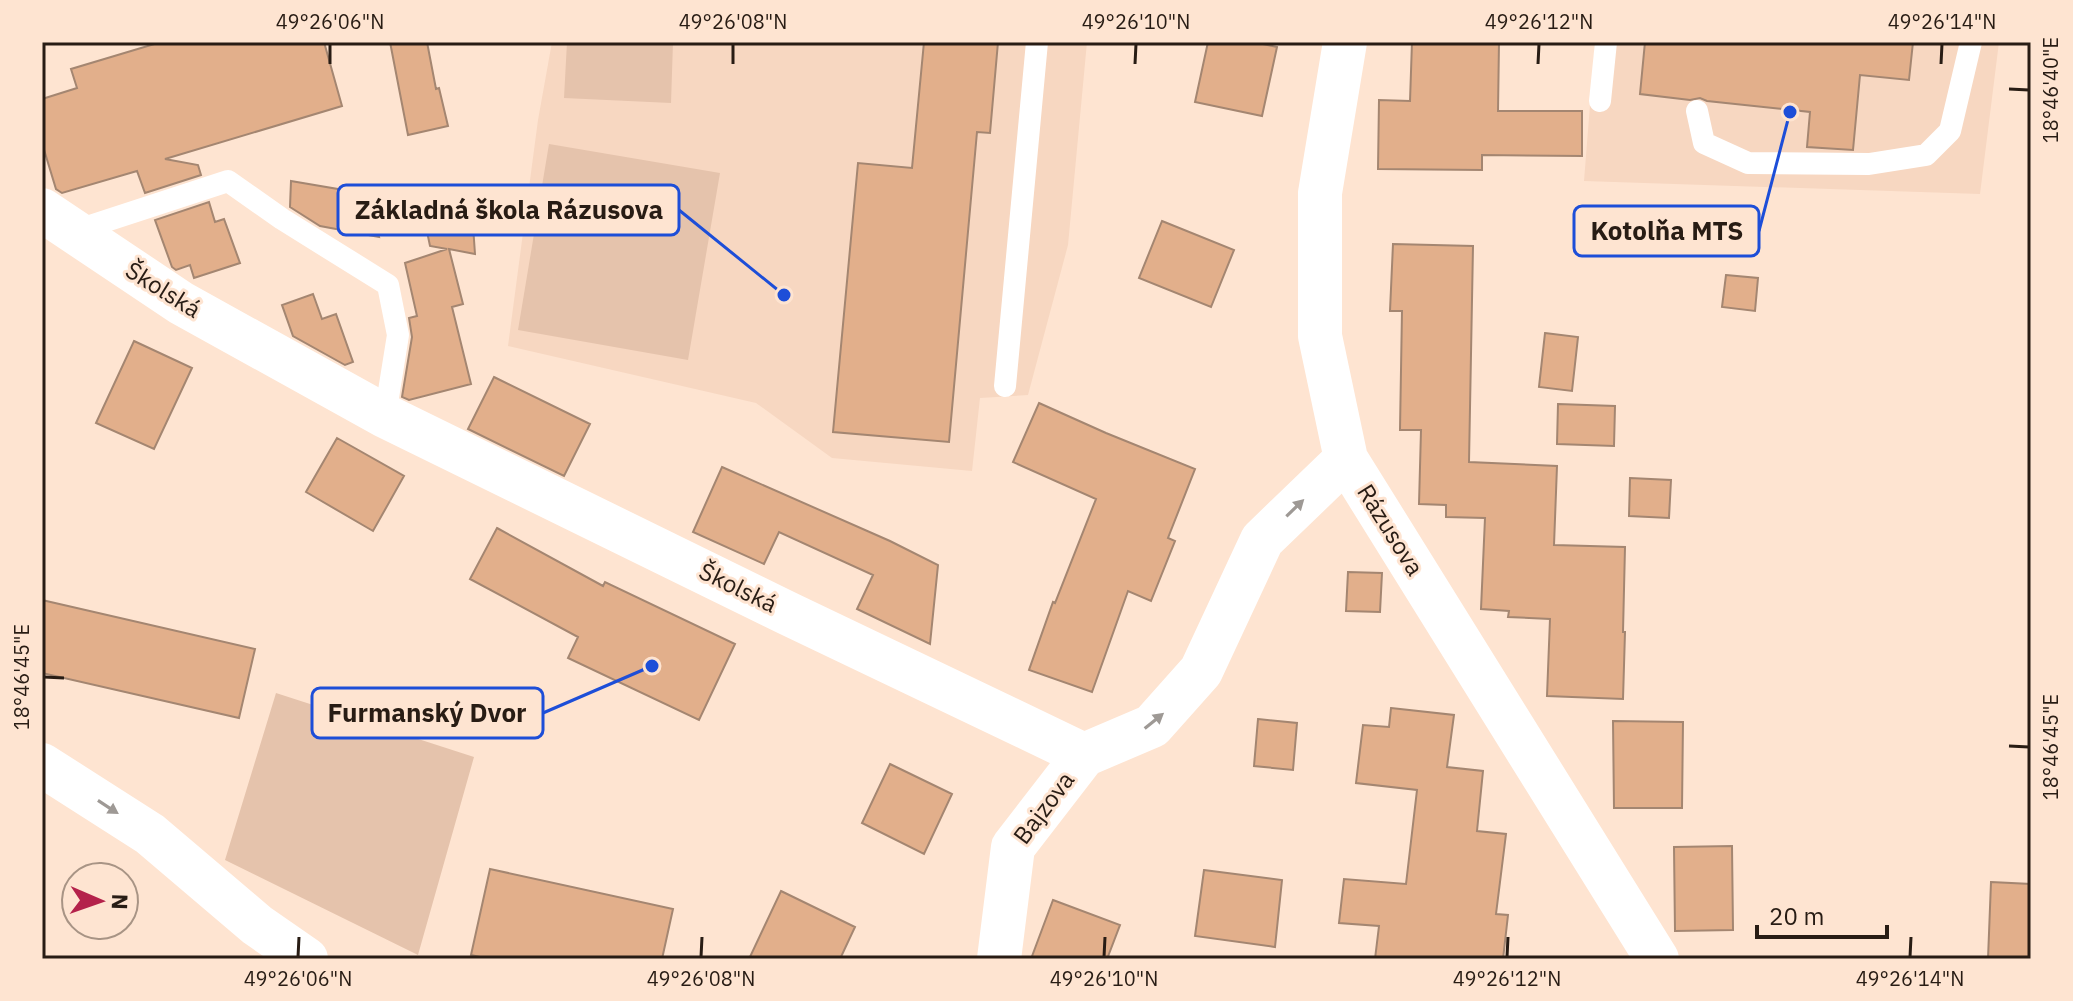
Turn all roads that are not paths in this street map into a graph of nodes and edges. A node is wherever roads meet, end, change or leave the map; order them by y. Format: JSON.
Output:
{"nodes":[{"id":1,"x":1037,"y":42,"type":"edge"},
{"id":2,"x":1345,"y":42,"type":"edge"},
{"id":3,"x":1606,"y":42,"type":"edge"},
{"id":4,"x":1971,"y":42,"type":"edge"},
{"id":5,"x":1600,"y":101,"type":"dead end"},
{"id":6,"x":1697,"y":111,"type":"dead end"},
{"id":7,"x":58,"y":221,"type":"edge"},
{"id":8,"x":1005,"y":386,"type":"dead end"},
{"id":9,"x":385,"y":416,"type":"junction"},
{"id":10,"x":1346,"y":459,"type":"junction"},
{"id":11,"x":1084,"y":755,"type":"junction"},
{"id":12,"x":42,"y":765,"type":"edge"},
{"id":13,"x":306,"y":959,"type":"edge"},
{"id":14,"x":999,"y":959,"type":"edge"},
{"id":15,"x":1657,"y":959,"type":"edge"}],
"edges":[{"from":1,"to":8,"type":"lane"},
{"from":2,"to":10,"type":"street","name":"Rázusova"},
{"from":3,"to":5,"type":"lane"},
{"from":4,"to":6,"type":"lane"},
{"from":7,"to":9,"type":"street","name":"Školská"},
{"from":7,"to":9,"type":"lane"},
{"from":9,"to":11,"type":"street","name":"Školská"},
{"from":11,"to":10,"type":"street","one_way":true},
{"from":10,"to":15,"type":"street","name":"Rázusova"},
{"from":11,"to":14,"type":"street","name":"Bajzova"},
{"from":12,"to":13,"type":"street","one_way":true}]}
